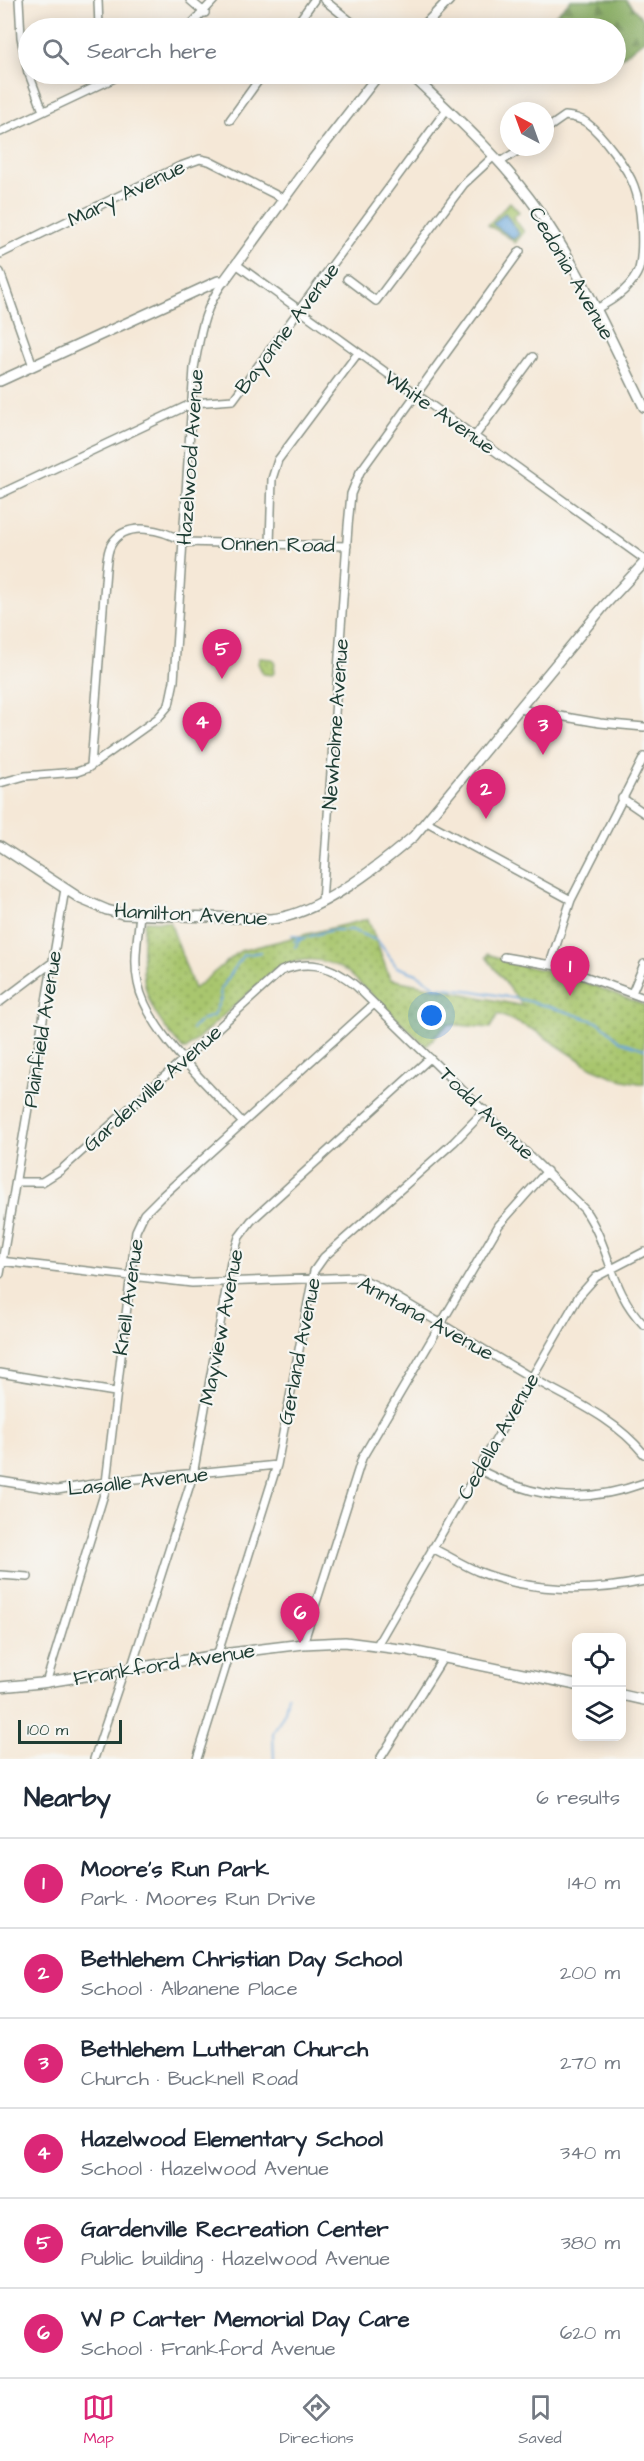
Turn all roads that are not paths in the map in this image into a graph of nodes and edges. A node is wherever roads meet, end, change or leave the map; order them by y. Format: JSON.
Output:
{"nodes":[{"id":1,"x":19,"y":0,"type":"edge"},
{"id":2,"x":98,"y":0,"type":"edge"},
{"id":3,"x":190,"y":0,"type":"edge"},
{"id":4,"x":214,"y":0,"type":"edge"},
{"id":5,"x":314,"y":0,"type":"edge"},
{"id":6,"x":324,"y":0,"type":"edge"},
{"id":7,"x":447,"y":1,"type":"edge"},
{"id":8,"x":205,"y":12,"type":"junction"},
{"id":9,"x":20,"y":18,"type":"edge"},
{"id":10,"x":99,"y":18,"type":"edge"},
{"id":11,"x":199,"y":18,"type":"edge"},
{"id":12,"x":301,"y":18,"type":"edge"},
{"id":13,"x":346,"y":18,"type":"edge"},
{"id":14,"x":431,"y":18,"type":"edge"},
{"id":15,"x":33,"y":84,"type":"edge"},
{"id":16,"x":98,"y":84,"type":"edge"},
{"id":17,"x":256,"y":84,"type":"edge"},
{"id":18,"x":371,"y":84,"type":"edge"},
{"id":19,"x":421,"y":84,"type":"edge"},
{"id":20,"x":447,"y":109,"type":"junction"},
{"id":21,"x":43,"y":111,"type":"junction"},
{"id":22,"x":230,"y":120,"type":"dead end"},
{"id":23,"x":554,"y":124,"type":"edge"},
{"id":24,"x":0,"y":132,"type":"edge"},
{"id":25,"x":504,"y":156,"type":"edge"},
{"id":26,"x":497,"y":159,"type":"junction"},
{"id":27,"x":284,"y":199,"type":"junction"},
{"id":28,"x":520,"y":251,"type":"dead end"},
{"id":29,"x":0,"y":254,"type":"edge"},
{"id":30,"x":236,"y":264,"type":"junction"},
{"id":31,"x":0,"y":272,"type":"edge"},
{"id":32,"x":348,"y":279,"type":"dead end"},
{"id":33,"x":224,"y":281,"type":"junction"},
{"id":34,"x":596,"y":309,"type":"junction"},
{"id":35,"x":301,"y":310,"type":"junction"},
{"id":36,"x":358,"y":353,"type":"junction"},
{"id":37,"x":532,"y":357,"type":"dead end"},
{"id":38,"x":33,"y":366,"type":"junction"},
{"id":39,"x":0,"y":381,"type":"edge"},
{"id":40,"x":417,"y":394,"type":"junction"},
{"id":41,"x":193,"y":403,"type":"junction"},
{"id":42,"x":644,"y":407,"type":"edge"},
{"id":43,"x":474,"y":436,"type":"junction"},
{"id":44,"x":0,"y":494,"type":"edge"},
{"id":45,"x":184,"y":542,"type":"junction"},
{"id":46,"x":270,"y":544,"type":"junction"},
{"id":47,"x":347,"y":546,"type":"junction"},
{"id":48,"x":644,"y":561,"type":"edge"},
{"id":49,"x":519,"y":709,"type":"junction"},
{"id":50,"x":644,"y":727,"type":"edge"},
{"id":51,"x":644,"y":757,"type":"edge"},
{"id":52,"x":91,"y":766,"type":"junction"},
{"id":53,"x":0,"y":783,"type":"edge"},
{"id":54,"x":622,"y":798,"type":"junction"},
{"id":55,"x":644,"y":813,"type":"edge"},
{"id":56,"x":427,"y":822,"type":"junction"},
{"id":57,"x":0,"y":846,"type":"edge"},
{"id":58,"x":65,"y":889,"type":"junction"},
{"id":59,"x":571,"y":900,"type":"junction"},
{"id":60,"x":322,"y":902,"type":"junction"},
{"id":61,"x":140,"y":914,"type":"junction"},
{"id":62,"x":504,"y":957,"type":"dead end"},
{"id":63,"x":52,"y":962,"type":"junction"},
{"id":64,"x":550,"y":964,"type":"junction"},
{"id":65,"x":644,"y":964,"type":"edge"},
{"id":66,"x":278,"y":974,"type":"joint"},
{"id":67,"x":632,"y":993,"type":"junction"},
{"id":68,"x":644,"y":998,"type":"edge"},
{"id":69,"x":0,"y":1002,"type":"edge"},
{"id":70,"x":374,"y":1004,"type":"junction"},
{"id":71,"x":185,"y":1058,"type":"junction"},
{"id":72,"x":430,"y":1058,"type":"junction"},
{"id":73,"x":484,"y":1110,"type":"junction"},
{"id":74,"x":242,"y":1122,"type":"junction"},
{"id":75,"x":547,"y":1171,"type":"junction"},
{"id":76,"x":16,"y":1182,"type":"junction"},
{"id":77,"x":644,"y":1252,"type":"edge"},
{"id":78,"x":1,"y":1261,"type":"edge"},
{"id":79,"x":610,"y":1269,"type":"junction"},
{"id":80,"x":0,"y":1274,"type":"edge"},
{"id":81,"x":130,"y":1277,"type":"junction"},
{"id":82,"x":312,"y":1278,"type":"junction"},
{"id":83,"x":228,"y":1282,"type":"junction"},
{"id":84,"x":441,"y":1325,"type":"junction"},
{"id":85,"x":644,"y":1325,"type":"edge"},
{"id":86,"x":0,"y":1372,"type":"edge"},
{"id":87,"x":532,"y":1378,"type":"junction"},
{"id":88,"x":115,"y":1392,"type":"junction"},
{"id":89,"x":644,"y":1454,"type":"edge"},
{"id":90,"x":277,"y":1465,"type":"junction"},
{"id":91,"x":478,"y":1469,"type":"junction"},
{"id":92,"x":192,"y":1475,"type":"junction"},
{"id":93,"x":0,"y":1481,"type":"edge"},
{"id":94,"x":106,"y":1482,"type":"junction"},
{"id":95,"x":644,"y":1483,"type":"edge"},
{"id":96,"x":432,"y":1548,"type":"junction"},
{"id":97,"x":0,"y":1575,"type":"edge"},
{"id":98,"x":28,"y":1577,"type":"dead end"},
{"id":99,"x":644,"y":1581,"type":"edge"},
{"id":100,"x":303,"y":1644,"type":"junction"},
{"id":101,"x":377,"y":1645,"type":"junction"},
{"id":102,"x":230,"y":1653,"type":"junction"},
{"id":103,"x":217,"y":1656,"type":"junction"},
{"id":104,"x":443,"y":1658,"type":"junction"},
{"id":105,"x":127,"y":1669,"type":"junction"},
{"id":106,"x":45,"y":1683,"type":"junction"},
{"id":107,"x":572,"y":1684,"type":"edge"},
{"id":108,"x":0,"y":1687,"type":"edge"},
{"id":109,"x":626,"y":1696,"type":"edge"},
{"id":110,"x":644,"y":1700,"type":"edge"},
{"id":111,"x":94,"y":1759,"type":"edge"},
{"id":112,"x":197,"y":1759,"type":"edge"},
{"id":113,"x":380,"y":1759,"type":"edge"}],
"edges":[{"from":1,"to":9,"type":"street"},
{"from":2,"to":10,"type":"street"},
{"from":3,"to":8,"type":"street"},
{"from":4,"to":8,"type":"street"},
{"from":5,"to":12,"type":"street"},
{"from":6,"to":13,"type":"street"},
{"from":7,"to":14,"type":"street"},
{"from":8,"to":11,"type":"street"},
{"from":15,"to":21,"type":"street"},
{"from":16,"to":21,"type":"street"},
{"from":17,"to":22,"type":"street"},
{"from":18,"to":27,"type":"street","name":"Hazelwood Avenue"},
{"from":19,"to":20,"type":"street","name":"Cedonia Avenue"},
{"from":20,"to":26,"type":"street","name":"Cedonia Avenue"},
{"from":20,"to":35,"type":"street","name":"Bayonne Avenue"},
{"from":21,"to":24,"type":"street"},
{"from":23,"to":34,"type":"street"},
{"from":25,"to":26,"type":"street"},
{"from":26,"to":32,"type":"street"},
{"from":26,"to":34,"type":"street","name":"Cedonia Avenue"},
{"from":27,"to":29,"type":"street","name":"Mary Avenue"},
{"from":27,"to":30,"type":"street","name":"Hazelwood Avenue"},
{"from":28,"to":40,"type":"street","name":"Newholme Avenue"},
{"from":30,"to":33,"type":"street","name":"Hazelwood Avenue"},
{"from":30,"to":35,"type":"street","name":"White Avenue"},
{"from":31,"to":38,"type":"street"},
{"from":33,"to":38,"type":"street"},
{"from":33,"to":41,"type":"street","name":"Hazelwood Avenue"},
{"from":34,"to":42,"type":"street","name":"Cedonia Avenue"},
{"from":35,"to":36,"type":"street","name":"White Avenue"},
{"from":35,"to":41,"type":"street","name":"Bayonne Avenue"},
{"from":36,"to":40,"type":"street","name":"White Avenue"},
{"from":36,"to":46,"type":"street"},
{"from":37,"to":43,"type":"street"},
{"from":38,"to":39,"type":"street"},
{"from":40,"to":43,"type":"street","name":"White Avenue"},
{"from":40,"to":47,"type":"street","name":"Newholme Avenue"},
{"from":41,"to":44,"type":"street","name":"Bayonne Avenue"},
{"from":41,"to":45,"type":"street","name":"Hazelwood Avenue"},
{"from":43,"to":48,"type":"street","name":"White Avenue"},
{"from":45,"to":46,"type":"street","name":"Onnen Road"},
{"from":45,"to":52,"type":"street","name":"Hazelwood Avenue"},
{"from":45,"to":52,"type":"street","name":"Onnen Road"},
{"from":46,"to":47,"type":"street","name":"Onnen Road"},
{"from":47,"to":60,"type":"street","name":"Newholme Avenue"},
{"from":48,"to":49,"type":"street","name":"Hamilton Avenue"},
{"from":49,"to":50,"type":"street"},
{"from":49,"to":56,"type":"street","name":"Hamilton Avenue"},
{"from":51,"to":54,"type":"street"},
{"from":52,"to":53,"type":"street","name":"Hazelwood Avenue"},
{"from":54,"to":55,"type":"street"},
{"from":54,"to":59,"type":"street"},
{"from":56,"to":59,"type":"street"},
{"from":56,"to":60,"type":"street","name":"Hamilton Avenue"},
{"from":57,"to":58,"type":"street","name":"Hamilton Avenue"},
{"from":58,"to":61,"type":"street","name":"Hamilton Avenue"},
{"from":58,"to":63,"type":"street","name":"Plainfield Avenue"},
{"from":59,"to":64,"type":"street"},
{"from":60,"to":61,"type":"street","name":"Hamilton Avenue"},
{"from":61,"to":71,"type":"street"},
{"from":62,"to":64,"type":"street"},
{"from":63,"to":69,"type":"street"},
{"from":63,"to":76,"type":"street","name":"Plainfield Avenue"},
{"from":64,"to":67,"type":"street"},
{"from":65,"to":67,"type":"street"},
{"from":66,"to":70,"type":"street","name":"Todd Avenue"},
{"from":66,"to":71,"type":"street","name":"Gardenville Avenue"},
{"from":67,"to":68,"type":"street"},
{"from":70,"to":72,"type":"street","name":"Todd Avenue"},
{"from":70,"to":74,"type":"street","name":"Knell Avenue"},
{"from":71,"to":74,"type":"street"},
{"from":71,"to":76,"type":"street","name":"Gardenville Avenue"},
{"from":72,"to":73,"type":"street","name":"Todd Avenue"},
{"from":72,"to":83,"type":"street","name":"Mayview Avenue"},
{"from":73,"to":75,"type":"street","name":"Todd Avenue"},
{"from":73,"to":82,"type":"street","name":"Gerland Avenue"},
{"from":74,"to":81,"type":"street","name":"Knell Avenue"},
{"from":75,"to":79,"type":"street","name":"Todd Avenue"},
{"from":75,"to":84,"type":"street"},
{"from":76,"to":78,"type":"street","name":"Plainfield Avenue"},
{"from":77,"to":79,"type":"street","name":"Cedella Avenue"},
{"from":78,"to":80,"type":"street","name":"Plainfield Avenue"},
{"from":78,"to":81,"type":"street","name":"Anntana Avenue"},
{"from":79,"to":85,"type":"street","name":"Todd Avenue"},
{"from":79,"to":87,"type":"street","name":"Cedella Avenue"},
{"from":81,"to":83,"type":"street","name":"Anntana Avenue"},
{"from":81,"to":88,"type":"street","name":"Knell Avenue"},
{"from":82,"to":83,"type":"street","name":"Anntana Avenue"},
{"from":82,"to":84,"type":"street","name":"Anntana Avenue"},
{"from":82,"to":90,"type":"street","name":"Gerland Avenue"},
{"from":83,"to":92,"type":"street","name":"Mayview Avenue"},
{"from":84,"to":87,"type":"street","name":"Anntana Avenue"},
{"from":84,"to":100,"type":"street"},
{"from":86,"to":88,"type":"street"},
{"from":87,"to":89,"type":"street","name":"Anntana Avenue"},
{"from":87,"to":91,"type":"street","name":"Cedella Avenue"},
{"from":88,"to":94,"type":"street","name":"Knell Avenue"},
{"from":90,"to":92,"type":"street","name":"Lasalle Avenue"},
{"from":90,"to":103,"type":"street","name":"Gerland Avenue"},
{"from":91,"to":95,"type":"street"},
{"from":91,"to":96,"type":"street","name":"Cedella Avenue"},
{"from":92,"to":94,"type":"street","name":"Lasalle Avenue"},
{"from":92,"to":105,"type":"street","name":"Mayview Avenue"},
{"from":93,"to":94,"type":"street","name":"Lasalle Avenue"},
{"from":94,"to":106,"type":"street","name":"Knell Avenue"},
{"from":96,"to":99,"type":"street"},
{"from":96,"to":101,"type":"street","name":"Cedella Avenue"},
{"from":97,"to":98,"type":"street"},
{"from":100,"to":101,"type":"street","name":"Frankford Avenue"},
{"from":100,"to":102,"type":"street","name":"Frankford Avenue"},
{"from":101,"to":104,"type":"street","name":"Frankford Avenue"},
{"from":102,"to":103,"type":"street","name":"Frankford Avenue"},
{"from":102,"to":112,"type":"street"},
{"from":103,"to":105,"type":"street","name":"Frankford Avenue"},
{"from":104,"to":107,"type":"street","name":"Frankford Avenue"},
{"from":104,"to":113,"type":"street"},
{"from":105,"to":106,"type":"street","name":"Frankford Avenue"},
{"from":105,"to":111,"type":"street","name":"Mayview Avenue"},
{"from":106,"to":108,"type":"street","name":"Frankford Avenue"},
{"from":109,"to":110,"type":"street"}]}
